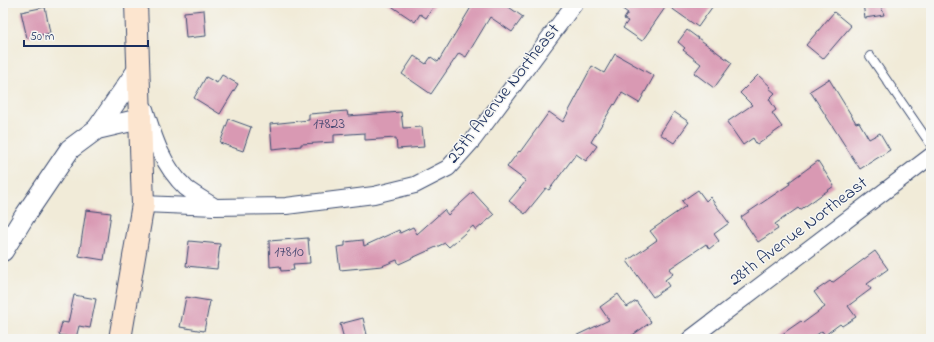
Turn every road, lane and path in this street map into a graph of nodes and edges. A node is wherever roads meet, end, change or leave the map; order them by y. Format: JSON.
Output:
{"nodes":[{"id":1,"x":136,"y":3,"type":"edge"},
{"id":2,"x":575,"y":3,"type":"edge"},
{"id":3,"x":870,"y":56,"type":"dead end"},
{"id":4,"x":139,"y":68,"type":"junction"},
{"id":5,"x":140,"y":95,"type":"junction"},
{"id":6,"x":140,"y":119,"type":"junction"},
{"id":7,"x":97,"y":129,"type":"junction"},
{"id":8,"x":931,"y":145,"type":"edge"},
{"id":9,"x":931,"y":156,"type":"edge"},
{"id":10,"x":143,"y":204,"type":"junction"},
{"id":11,"x":215,"y":207,"type":"junction"},
{"id":12,"x":3,"y":251,"type":"edge"},
{"id":13,"x":120,"y":339,"type":"edge"},
{"id":14,"x":690,"y":339,"type":"edge"}],
"edges":[{"from":1,"to":4,"type":"main road"},
{"from":2,"to":11,"type":"street","name":"25th Avenue Northeast"},
{"from":3,"to":8,"type":"lane"},
{"from":4,"to":5,"type":"main road"},
{"from":4,"to":7,"type":"street"},
{"from":5,"to":6,"type":"main road"},
{"from":5,"to":11,"type":"street"},
{"from":6,"to":7,"type":"street"},
{"from":6,"to":10,"type":"main road"},
{"from":7,"to":12,"type":"street"},
{"from":9,"to":14,"type":"street","name":"28th Avenue Northeast"},
{"from":10,"to":11,"type":"street","name":"25th Avenue Northeast"},
{"from":10,"to":13,"type":"main road"}]}
